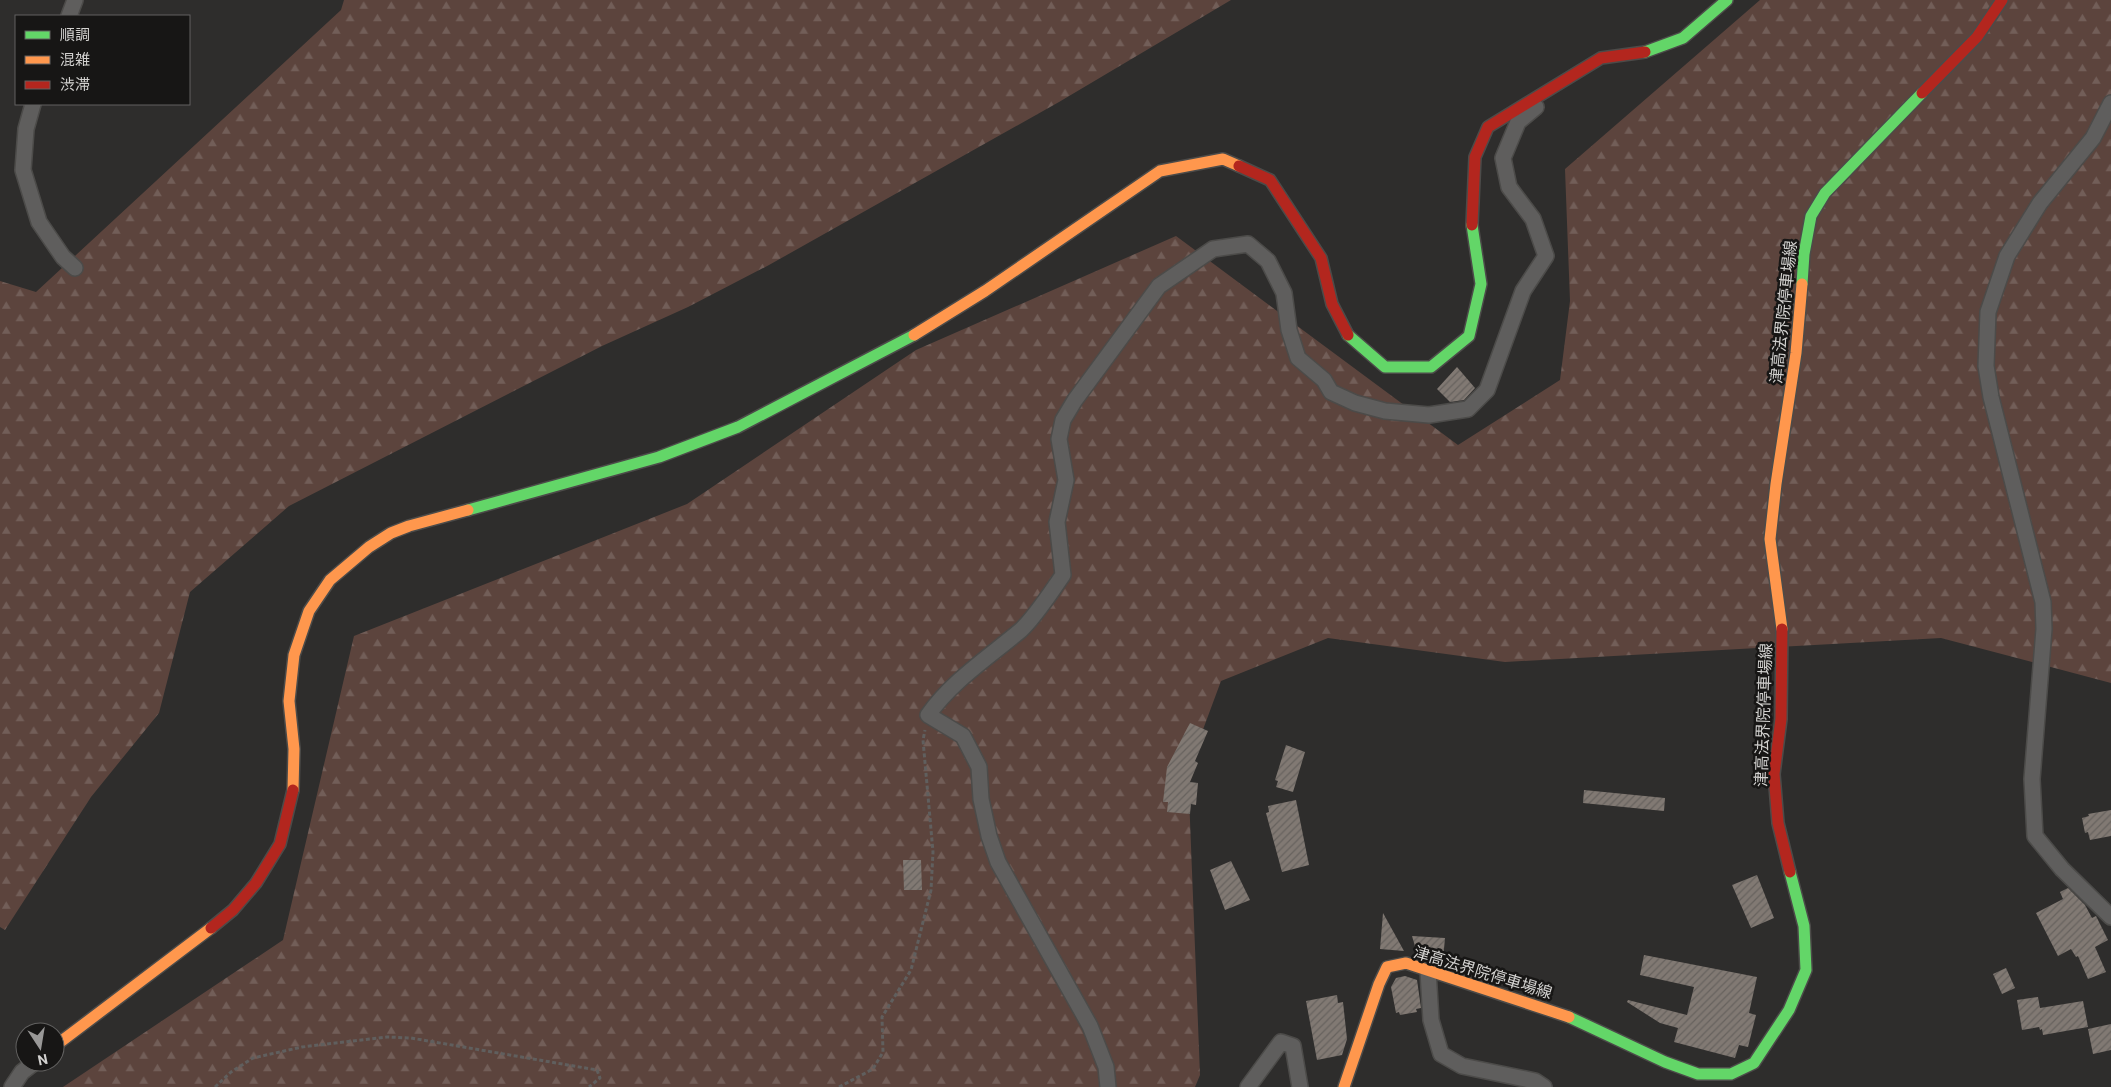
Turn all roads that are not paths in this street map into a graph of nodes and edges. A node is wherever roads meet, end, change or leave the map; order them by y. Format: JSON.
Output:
{"nodes":[{"id":1,"x":75,"y":0,"type":"edge"},
{"id":2,"x":1727,"y":0,"type":"edge"},
{"id":3,"x":2002,"y":0,"type":"edge"},
{"id":4,"x":69,"y":15,"type":"edge"},
{"id":5,"x":1538,"y":95,"type":"junction"},
{"id":6,"x":2111,"y":103,"type":"edge"},
{"id":7,"x":34,"y":105,"type":"edge"},
{"id":8,"x":75,"y":268,"type":"dead end"},
{"id":9,"x":2111,"y":917,"type":"edge"},
{"id":10,"x":1428,"y":971,"type":"junction"},
{"id":11,"x":65,"y":1039,"type":"edge"},
{"id":12,"x":22,"y":1072,"type":"edge"},
{"id":13,"x":12,"y":1087,"type":"edge"},
{"id":14,"x":1108,"y":1087,"type":"edge"},
{"id":15,"x":1248,"y":1087,"type":"edge"},
{"id":16,"x":1300,"y":1087,"type":"edge"},
{"id":17,"x":1344,"y":1087,"type":"edge"},
{"id":18,"x":1544,"y":1087,"type":"edge"}],
"edges":[{"from":1,"to":4,"type":"street"},
{"from":2,"to":5,"type":"street"},
{"from":3,"to":10,"type":"street","name":"津高法界院停車場線"},
{"from":5,"to":11,"type":"street"},
{"from":5,"to":14,"type":"street"},
{"from":6,"to":9,"type":"street"},
{"from":7,"to":8,"type":"street"},
{"from":10,"to":17,"type":"street","name":"津高法界院停車場線"},
{"from":10,"to":18,"type":"street"},
{"from":12,"to":13,"type":"street"},
{"from":15,"to":16,"type":"street"}]}
